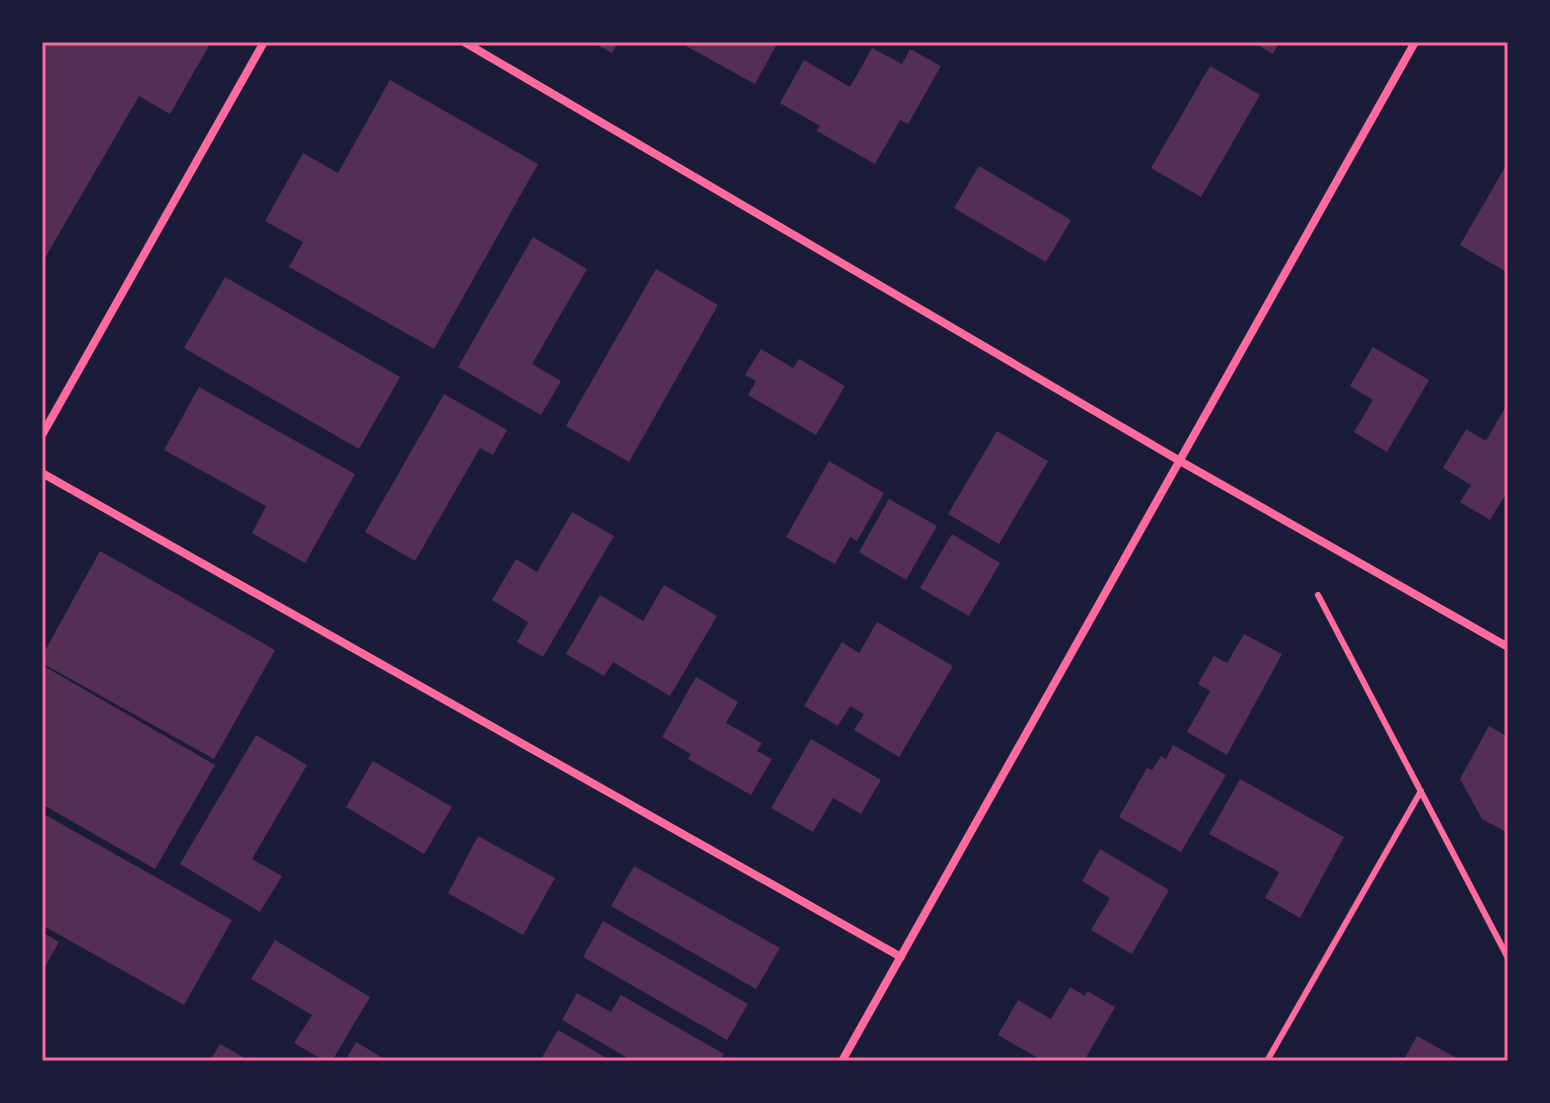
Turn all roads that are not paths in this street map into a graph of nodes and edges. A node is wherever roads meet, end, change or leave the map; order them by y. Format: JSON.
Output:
{"nodes":[{"id":1,"x":264,"y":42,"type":"edge"},
{"id":2,"x":464,"y":42,"type":"edge"},
{"id":3,"x":1415,"y":42,"type":"edge"},
{"id":4,"x":42,"y":435,"type":"edge"},
{"id":5,"x":1180,"y":461,"type":"junction"},
{"id":6,"x":42,"y":473,"type":"edge"},
{"id":7,"x":1318,"y":595,"type":"dead end"},
{"id":8,"x":1508,"y":647,"type":"edge"},
{"id":9,"x":1421,"y":791,"type":"junction"},
{"id":10,"x":901,"y":957,"type":"junction"},
{"id":11,"x":1508,"y":958,"type":"edge"},
{"id":12,"x":842,"y":1061,"type":"edge"},
{"id":13,"x":1267,"y":1061,"type":"edge"}],
"edges":[{"from":1,"to":4,"type":"street"},
{"from":2,"to":5,"type":"street"},
{"from":3,"to":5,"type":"street"},
{"from":5,"to":8,"type":"street"},
{"from":5,"to":10,"type":"street"},
{"from":6,"to":10,"type":"street"},
{"from":7,"to":9,"type":"lane"},
{"from":9,"to":11,"type":"lane"},
{"from":9,"to":13,"type":"lane"},
{"from":10,"to":12,"type":"street"}]}
